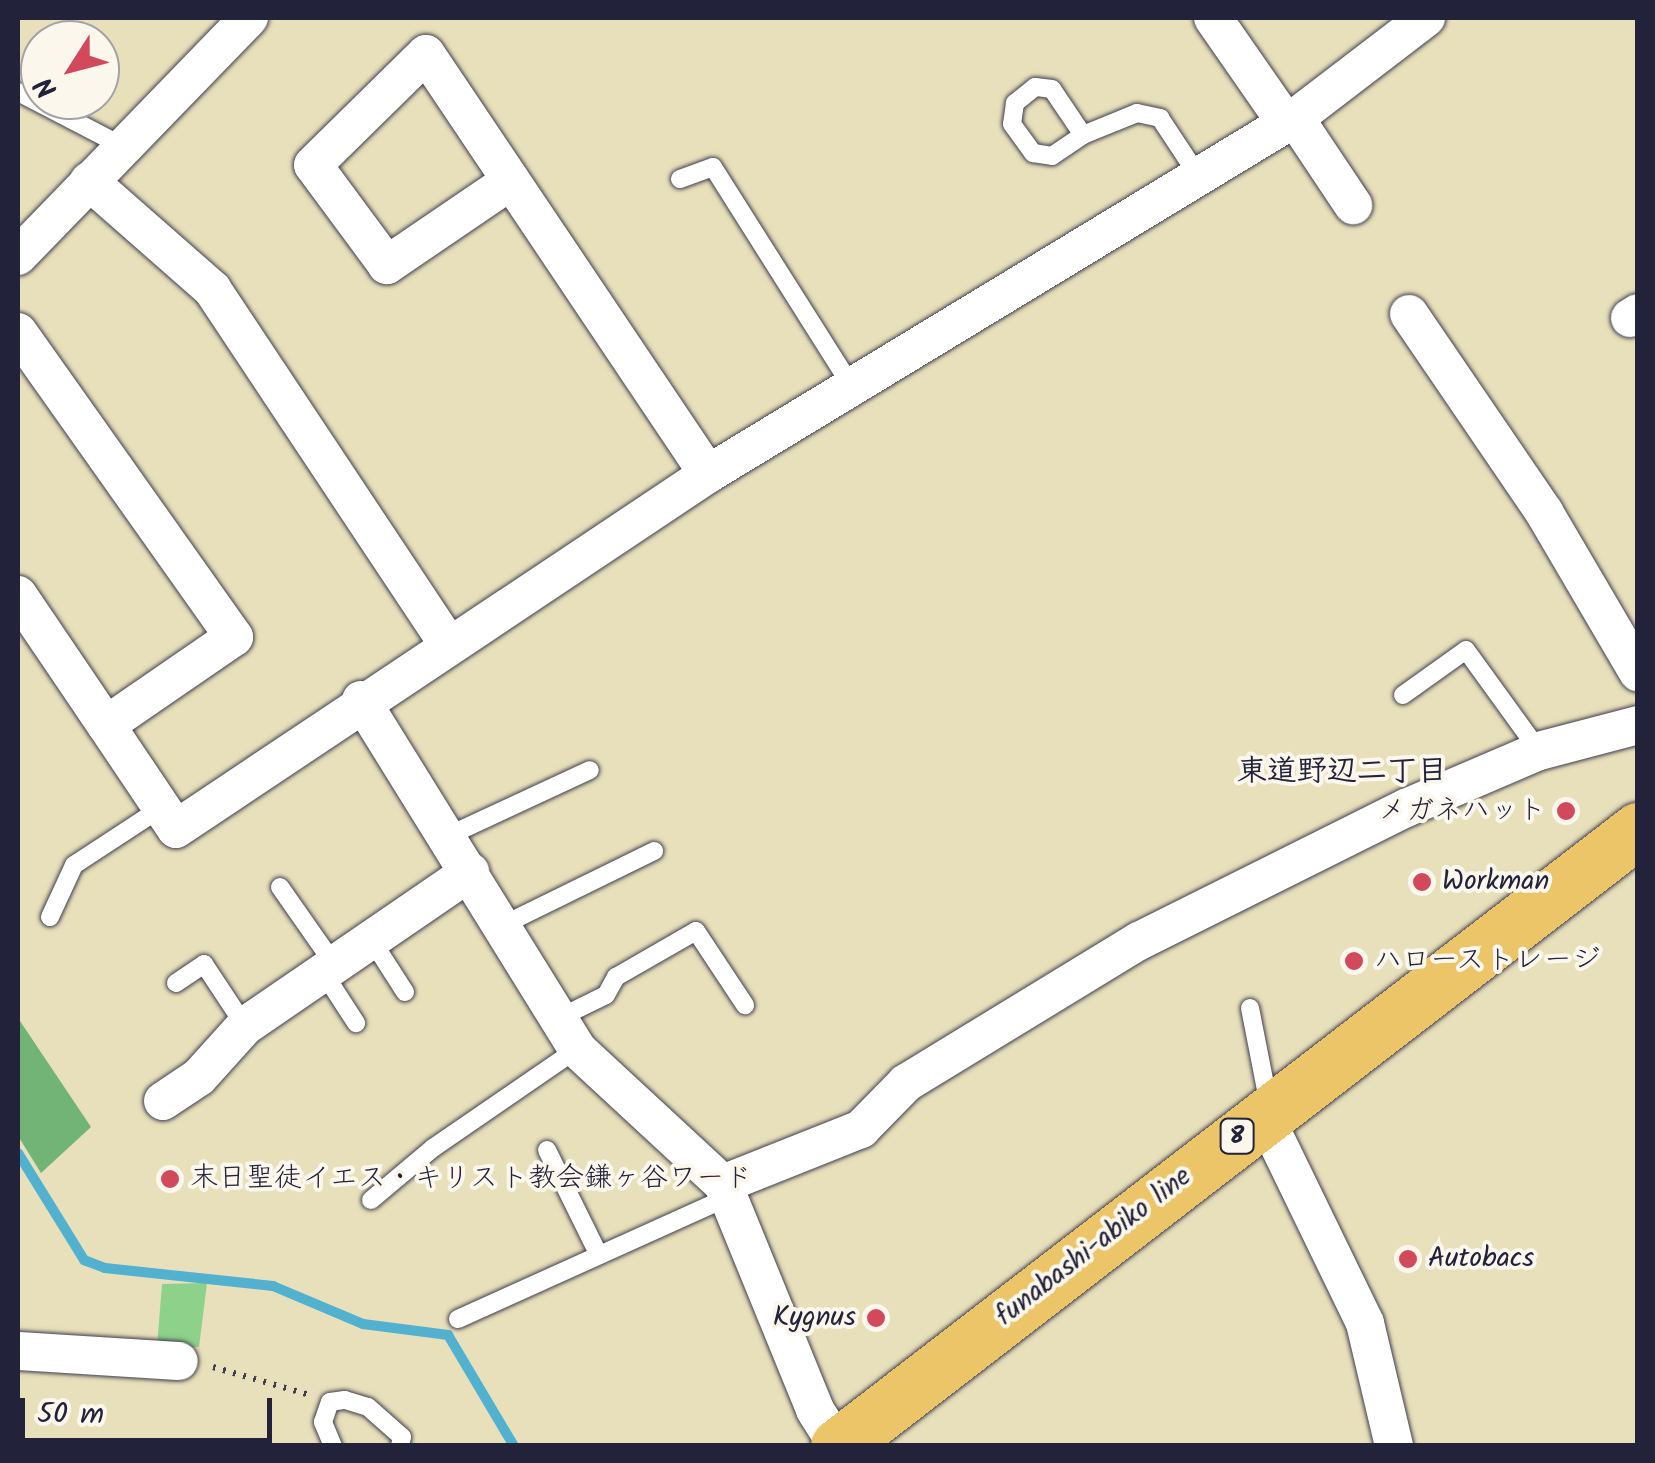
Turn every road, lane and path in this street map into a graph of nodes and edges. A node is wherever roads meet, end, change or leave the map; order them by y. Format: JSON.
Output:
{"nodes":[{"id":1,"x":249,"y":18,"type":"edge"},
{"id":2,"x":1213,"y":18,"type":"edge"},
{"id":3,"x":1426,"y":18,"type":"edge"},
{"id":4,"x":18,"y":92,"type":"edge"},
{"id":5,"x":1290,"y":121,"type":"junction"},
{"id":6,"x":1082,"y":134,"type":"dead end"},
{"id":7,"x":122,"y":146,"type":"junction"},
{"id":8,"x":1199,"y":177,"type":"junction"},
{"id":9,"x":680,"y":179,"type":"dead end"},
{"id":10,"x":89,"y":181,"type":"junction"},
{"id":11,"x":509,"y":182,"type":"junction"},
{"id":12,"x":1353,"y":205,"type":"dead end"},
{"id":13,"x":18,"y":256,"type":"edge"},
{"id":14,"x":1410,"y":314,"type":"dead end"},
{"id":15,"x":18,"y":332,"type":"edge"},
{"id":16,"x":850,"y":385,"type":"junction"},
{"id":17,"x":708,"y":474,"type":"junction"},
{"id":18,"x":20,"y":603,"type":"edge"},
{"id":19,"x":448,"y":644,"type":"junction"},
{"id":20,"x":1638,"y":672,"type":"edge"},
{"id":21,"x":1403,"y":694,"type":"dead end"},
{"id":22,"x":362,"y":700,"type":"junction"},
{"id":23,"x":106,"y":725,"type":"junction"},
{"id":24,"x":1638,"y":725,"type":"edge"},
{"id":25,"x":1539,"y":751,"type":"junction"},
{"id":26,"x":590,"y":770,"type":"dead end"},
{"id":27,"x":161,"y":808,"type":"junction"},
{"id":28,"x":1638,"y":830,"type":"edge"},
{"id":29,"x":450,"y":835,"type":"junction"},
{"id":30,"x":654,"y":850,"type":"dead end"},
{"id":31,"x":470,"y":872,"type":"junction"},
{"id":32,"x":280,"y":887,"type":"dead end"},
{"id":33,"x":50,"y":917,"type":"dead end"},
{"id":34,"x":497,"y":928,"type":"junction"},
{"id":35,"x":371,"y":940,"type":"junction"},
{"id":36,"x":329,"y":968,"type":"junction"},
{"id":37,"x":176,"y":983,"type":"dead end"},
{"id":38,"x":406,"y":992,"type":"dead end"},
{"id":39,"x":745,"y":1005,"type":"dead end"},
{"id":40,"x":1250,"y":1008,"type":"dead end"},
{"id":41,"x":356,"y":1023,"type":"dead end"},
{"id":42,"x":245,"y":1026,"type":"junction"},
{"id":43,"x":568,"y":1034,"type":"junction"},
{"id":44,"x":163,"y":1101,"type":"dead end"},
{"id":45,"x":1267,"y":1113,"type":"junction"},
{"id":46,"x":548,"y":1150,"type":"dead end"},
{"id":47,"x":725,"y":1190,"type":"junction"},
{"id":48,"x":372,"y":1200,"type":"dead end"},
{"id":49,"x":598,"y":1256,"type":"junction"},
{"id":50,"x":458,"y":1319,"type":"dead end"},
{"id":51,"x":18,"y":1351,"type":"edge"},
{"id":52,"x":196,"y":1364,"type":"joint"},
{"id":53,"x":330,"y":1402,"type":"junction"},
{"id":54,"x":333,"y":1446,"type":"edge"},
{"id":55,"x":400,"y":1446,"type":"edge"},
{"id":56,"x":838,"y":1446,"type":"edge"},
{"id":57,"x":1394,"y":1446,"type":"edge"}],
"edges":[{"from":1,"to":7,"type":"street"},
{"from":2,"to":5,"type":"street"},
{"from":3,"to":5,"type":"street"},
{"from":4,"to":7,"type":"lane"},
{"from":5,"to":8,"type":"street"},
{"from":5,"to":12,"type":"street"},
{"from":6,"to":8,"type":"lane"},
{"from":7,"to":10,"type":"street"},
{"from":8,"to":16,"type":"street"},
{"from":9,"to":16,"type":"lane"},
{"from":10,"to":13,"type":"street"},
{"from":10,"to":19,"type":"street"},
{"from":11,"to":11,"type":"street"},
{"from":11,"to":17,"type":"street"},
{"from":14,"to":20,"type":"street"},
{"from":15,"to":23,"type":"street"},
{"from":16,"to":17,"type":"street"},
{"from":17,"to":19,"type":"street"},
{"from":18,"to":23,"type":"street"},
{"from":19,"to":22,"type":"street"},
{"from":21,"to":25,"type":"lane"},
{"from":22,"to":27,"type":"street"},
{"from":22,"to":29,"type":"street"},
{"from":23,"to":27,"type":"street"},
{"from":24,"to":25,"type":"street"},
{"from":25,"to":47,"type":"street"},
{"from":26,"to":29,"type":"lane"},
{"from":27,"to":33,"type":"lane"},
{"from":28,"to":45,"type":"main road","name":"funabashi-abiko line","number":"8"},
{"from":29,"to":31,"type":"street"},
{"from":30,"to":34,"type":"lane"},
{"from":31,"to":34,"type":"street"},
{"from":31,"to":35,"type":"street"},
{"from":32,"to":36,"type":"lane"},
{"from":34,"to":43,"type":"street"},
{"from":35,"to":36,"type":"street"},
{"from":35,"to":38,"type":"lane"},
{"from":36,"to":41,"type":"lane"},
{"from":36,"to":42,"type":"street"},
{"from":37,"to":42,"type":"lane"},
{"from":39,"to":43,"type":"lane"},
{"from":40,"to":45,"type":"lane"},
{"from":42,"to":44,"type":"street"},
{"from":43,"to":47,"type":"street"},
{"from":43,"to":48,"type":"lane"},
{"from":45,"to":56,"type":"main road","name":"funabashi-abiko line","number":"8"},
{"from":45,"to":57,"type":"street"},
{"from":46,"to":49,"type":"lane"},
{"from":47,"to":49,"type":"lane"},
{"from":47,"to":56,"type":"street"},
{"from":49,"to":50,"type":"lane"},
{"from":51,"to":52,"type":"street"},
{"from":52,"to":53,"type":"path"},
{"from":53,"to":54,"type":"lane"},
{"from":53,"to":55,"type":"lane"}]}
